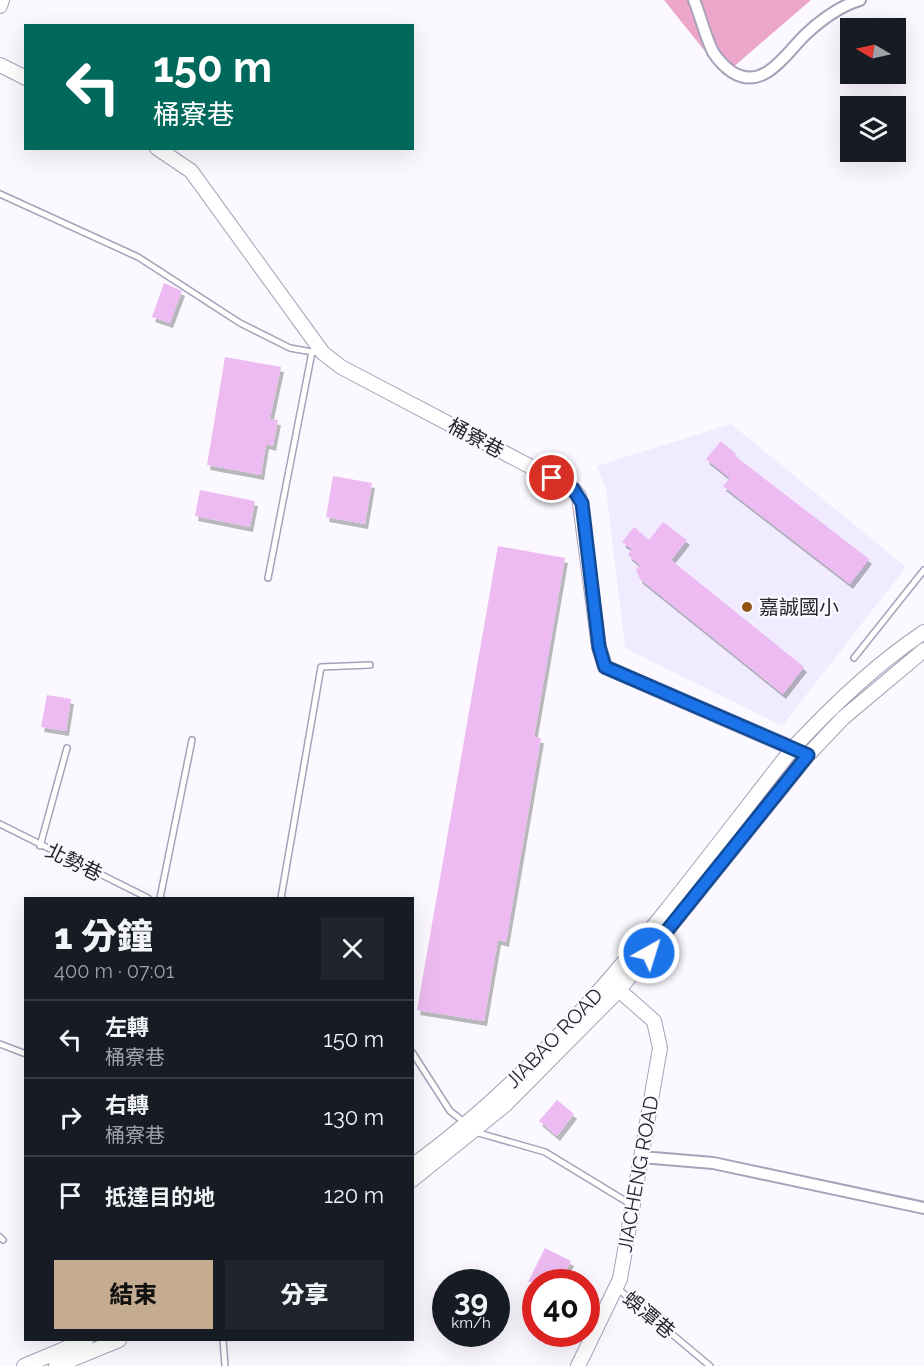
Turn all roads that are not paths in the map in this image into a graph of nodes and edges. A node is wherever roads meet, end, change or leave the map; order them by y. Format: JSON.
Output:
{"nodes":[{"id":1,"x":2,"y":0,"type":"edge"},
{"id":2,"x":694,"y":0,"type":"edge"},
{"id":3,"x":860,"y":0,"type":"edge"},
{"id":4,"x":0,"y":6,"type":"edge"},
{"id":5,"x":0,"y":64,"type":"edge"},
{"id":6,"x":24,"y":77,"type":"edge"},
{"id":7,"x":160,"y":150,"type":"edge"},
{"id":8,"x":0,"y":194,"type":"edge"},
{"id":9,"x":317,"y":353,"type":"junction"},
{"id":10,"x":924,"y":570,"type":"edge"},
{"id":11,"x":268,"y":578,"type":"dead end"},
{"id":12,"x":924,"y":632,"type":"edge"},
{"id":13,"x":924,"y":650,"type":"edge"},
{"id":14,"x":854,"y":658,"type":"dead end"},
{"id":15,"x":370,"y":665,"type":"dead end"},
{"id":16,"x":192,"y":741,"type":"dead end"},
{"id":17,"x":67,"y":748,"type":"dead end"},
{"id":18,"x":793,"y":748,"type":"junction"},
{"id":19,"x":808,"y":755,"type":"junction"},
{"id":20,"x":0,"y":824,"type":"edge"},
{"id":21,"x":40,"y":846,"type":"junction"},
{"id":22,"x":146,"y":897,"type":"edge"},
{"id":23,"x":160,"y":897,"type":"edge"},
{"id":24,"x":281,"y":897,"type":"edge"},
{"id":25,"x":613,"y":986,"type":"junction"},
{"id":26,"x":1,"y":1042,"type":"edge"},
{"id":27,"x":24,"y":1053,"type":"edge"},
{"id":28,"x":414,"y":1055,"type":"edge"},
{"id":29,"x":470,"y":1128,"type":"junction"},
{"id":30,"x":641,"y":1157,"type":"junction"},
{"id":31,"x":414,"y":1165,"type":"edge"},
{"id":32,"x":414,"y":1178,"type":"edge"},
{"id":33,"x":633,"y":1206,"type":"junction"},
{"id":34,"x":924,"y":1208,"type":"edge"},
{"id":35,"x":616,"y":1287,"type":"junction"},
{"id":36,"x":84,"y":1341,"type":"edge"},
{"id":37,"x":118,"y":1341,"type":"edge"},
{"id":38,"x":224,"y":1341,"type":"edge"},
{"id":39,"x":24,"y":1366,"type":"edge"},
{"id":40,"x":56,"y":1366,"type":"edge"},
{"id":41,"x":225,"y":1366,"type":"edge"},
{"id":42,"x":578,"y":1366,"type":"edge"},
{"id":43,"x":710,"y":1366,"type":"edge"}],
"edges":[{"from":1,"to":4,"type":"street"},
{"from":2,"to":3,"type":"street"},
{"from":5,"to":6,"type":"street"},
{"from":7,"to":9,"type":"street","name":"桶寮巷"},
{"from":8,"to":9,"type":"lane"},
{"from":9,"to":11,"type":"lane"},
{"from":9,"to":18,"type":"street","name":"桶寮巷"},
{"from":10,"to":14,"type":"lane"},
{"from":12,"to":18,"type":"street","name":"JIABAO ROAD"},
{"from":13,"to":19,"type":"street","name":"JIABAO ROAD"},
{"from":15,"to":24,"type":"lane"},
{"from":16,"to":23,"type":"lane"},
{"from":17,"to":21,"type":"lane"},
{"from":18,"to":19,"type":"street","name":"桶寮巷"},
{"from":18,"to":25,"type":"street","name":"JIABAO ROAD"},
{"from":19,"to":25,"type":"street","name":"JIABAO ROAD"},
{"from":20,"to":21,"type":"lane","name":"北勢巷"},
{"from":21,"to":22,"type":"lane","name":"北勢巷"},
{"from":25,"to":29,"type":"street","name":"JIABAO ROAD"},
{"from":25,"to":30,"type":"street","name":"JIACHENG ROAD"},
{"from":26,"to":27,"type":"lane"},
{"from":28,"to":29,"type":"lane"},
{"from":29,"to":31,"type":"street","name":"JIABAO ROAD"},
{"from":29,"to":32,"type":"street","name":"JIABAO ROAD"},
{"from":29,"to":33,"type":"lane"},
{"from":30,"to":33,"type":"street","name":"JIACHENG ROAD"},
{"from":30,"to":34,"type":"street"},
{"from":33,"to":35,"type":"street","name":"JIACHENG ROAD"},
{"from":35,"to":42,"type":"street","name":"JIACHENG ROAD"},
{"from":35,"to":43,"type":"lane","name":"蜈潭巷"},
{"from":36,"to":39,"type":"street"},
{"from":37,"to":40,"type":"street"},
{"from":38,"to":41,"type":"lane"}]}
